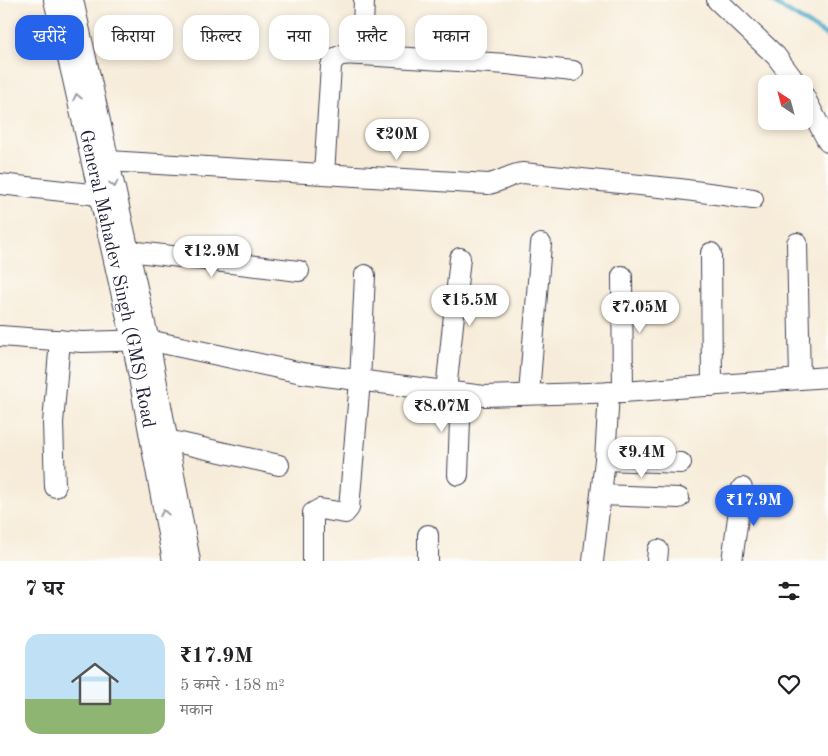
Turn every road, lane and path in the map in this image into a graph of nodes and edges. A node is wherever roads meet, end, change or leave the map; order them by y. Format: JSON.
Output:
{"nodes":[{"id":1,"x":54,"y":0,"type":"edge"},
{"id":2,"x":72,"y":0,"type":"edge"},
{"id":3,"x":364,"y":0,"type":"edge"},
{"id":4,"x":717,"y":0,"type":"edge"},
{"id":5,"x":363,"y":15,"type":"edge"},
{"id":6,"x":339,"y":56,"type":"edge"},
{"id":7,"x":405,"y":58,"type":"edge"},
{"id":8,"x":573,"y":71,"type":"dead end"},
{"id":9,"x":790,"y":75,"type":"edge"},
{"id":10,"x":813,"y":113,"type":"edge"},
{"id":11,"x":828,"y":142,"type":"edge"},
{"id":12,"x":108,"y":161,"type":"junction"},
{"id":13,"x":324,"y":174,"type":"junction"},
{"id":14,"x":0,"y":184,"type":"edge"},
{"id":15,"x":98,"y":195,"type":"junction"},
{"id":16,"x":752,"y":199,"type":"dead end"},
{"id":17,"x":798,"y":243,"type":"dead end"},
{"id":18,"x":540,"y":244,"type":"dead end"},
{"id":19,"x":129,"y":251,"type":"junction"},
{"id":20,"x":711,"y":253,"type":"dead end"},
{"id":21,"x":460,"y":258,"type":"dead end"},
{"id":22,"x":298,"y":271,"type":"dead end"},
{"id":23,"x":365,"y":275,"type":"dead end"},
{"id":24,"x":622,"y":276,"type":"dead end"},
{"id":25,"x":0,"y":336,"type":"edge"},
{"id":26,"x":60,"y":340,"type":"junction"},
{"id":27,"x":140,"y":340,"type":"junction"},
{"id":28,"x":828,"y":377,"type":"edge"},
{"id":29,"x":800,"y":379,"type":"junction"},
{"id":30,"x":360,"y":381,"type":"junction"},
{"id":31,"x":712,"y":386,"type":"junction"},
{"id":32,"x":454,"y":392,"type":"junction"},
{"id":33,"x":616,"y":392,"type":"junction"},
{"id":34,"x":529,"y":394,"type":"junction"},
{"id":35,"x":167,"y":440,"type":"junction"},
{"id":36,"x":605,"y":460,"type":"junction"},
{"id":37,"x":681,"y":463,"type":"dead end"},
{"id":38,"x":279,"y":464,"type":"dead end"},
{"id":39,"x":458,"y":474,"type":"dead end"},
{"id":40,"x":55,"y":487,"type":"dead end"},
{"id":41,"x":742,"y":488,"type":"dead end"},
{"id":42,"x":601,"y":495,"type":"junction"},
{"id":43,"x":678,"y":498,"type":"dead end"},
{"id":44,"x":428,"y":535,"type":"dead end"},
{"id":45,"x":173,"y":561,"type":"edge"},
{"id":46,"x":190,"y":561,"type":"edge"},
{"id":47,"x":313,"y":561,"type":"edge"},
{"id":48,"x":428,"y":561,"type":"edge"},
{"id":49,"x":593,"y":561,"type":"edge"},
{"id":50,"x":732,"y":561,"type":"edge"}],
"edges":[{"from":15,"to":1,"type":"street","name":"General Mahadev Singh (GMS) Road","one_way":true},
{"from":2,"to":12,"type":"street"},
{"from":3,"to":5,"type":"street"},
{"from":4,"to":9,"type":"street"},
{"from":6,"to":13,"type":"street"},
{"from":7,"to":8,"type":"street"},
{"from":10,"to":11,"type":"street"},
{"from":12,"to":13,"type":"street"},
{"from":12,"to":19,"type":"street","one_way":true},
{"from":13,"to":16,"type":"street"},
{"from":14,"to":15,"type":"street"},
{"from":15,"to":27,"type":"street","name":"General Mahadev Singh (GMS) Road"},
{"from":17,"to":29,"type":"street"},
{"from":18,"to":34,"type":"street"},
{"from":19,"to":22,"type":"street"},
{"from":19,"to":27,"type":"street"},
{"from":20,"to":31,"type":"street"},
{"from":21,"to":32,"type":"street"},
{"from":23,"to":30,"type":"street"},
{"from":24,"to":33,"type":"street"},
{"from":25,"to":26,"type":"street"},
{"from":26,"to":27,"type":"street"},
{"from":26,"to":40,"type":"street"},
{"from":27,"to":30,"type":"street"},
{"from":27,"to":35,"type":"street"},
{"from":45,"to":27,"type":"street","name":"General Mahadev Singh (GMS) Road","one_way":true},
{"from":28,"to":29,"type":"street"},
{"from":29,"to":31,"type":"street"},
{"from":30,"to":32,"type":"street"},
{"from":30,"to":47,"type":"street"},
{"from":31,"to":33,"type":"street"},
{"from":32,"to":34,"type":"street"},
{"from":32,"to":39,"type":"street"},
{"from":33,"to":34,"type":"street"},
{"from":33,"to":36,"type":"street"},
{"from":35,"to":38,"type":"street"},
{"from":35,"to":46,"type":"street"},
{"from":36,"to":37,"type":"street"},
{"from":36,"to":42,"type":"street"},
{"from":41,"to":50,"type":"street"},
{"from":42,"to":43,"type":"street"},
{"from":42,"to":49,"type":"street"},
{"from":44,"to":48,"type":"street"}]}
